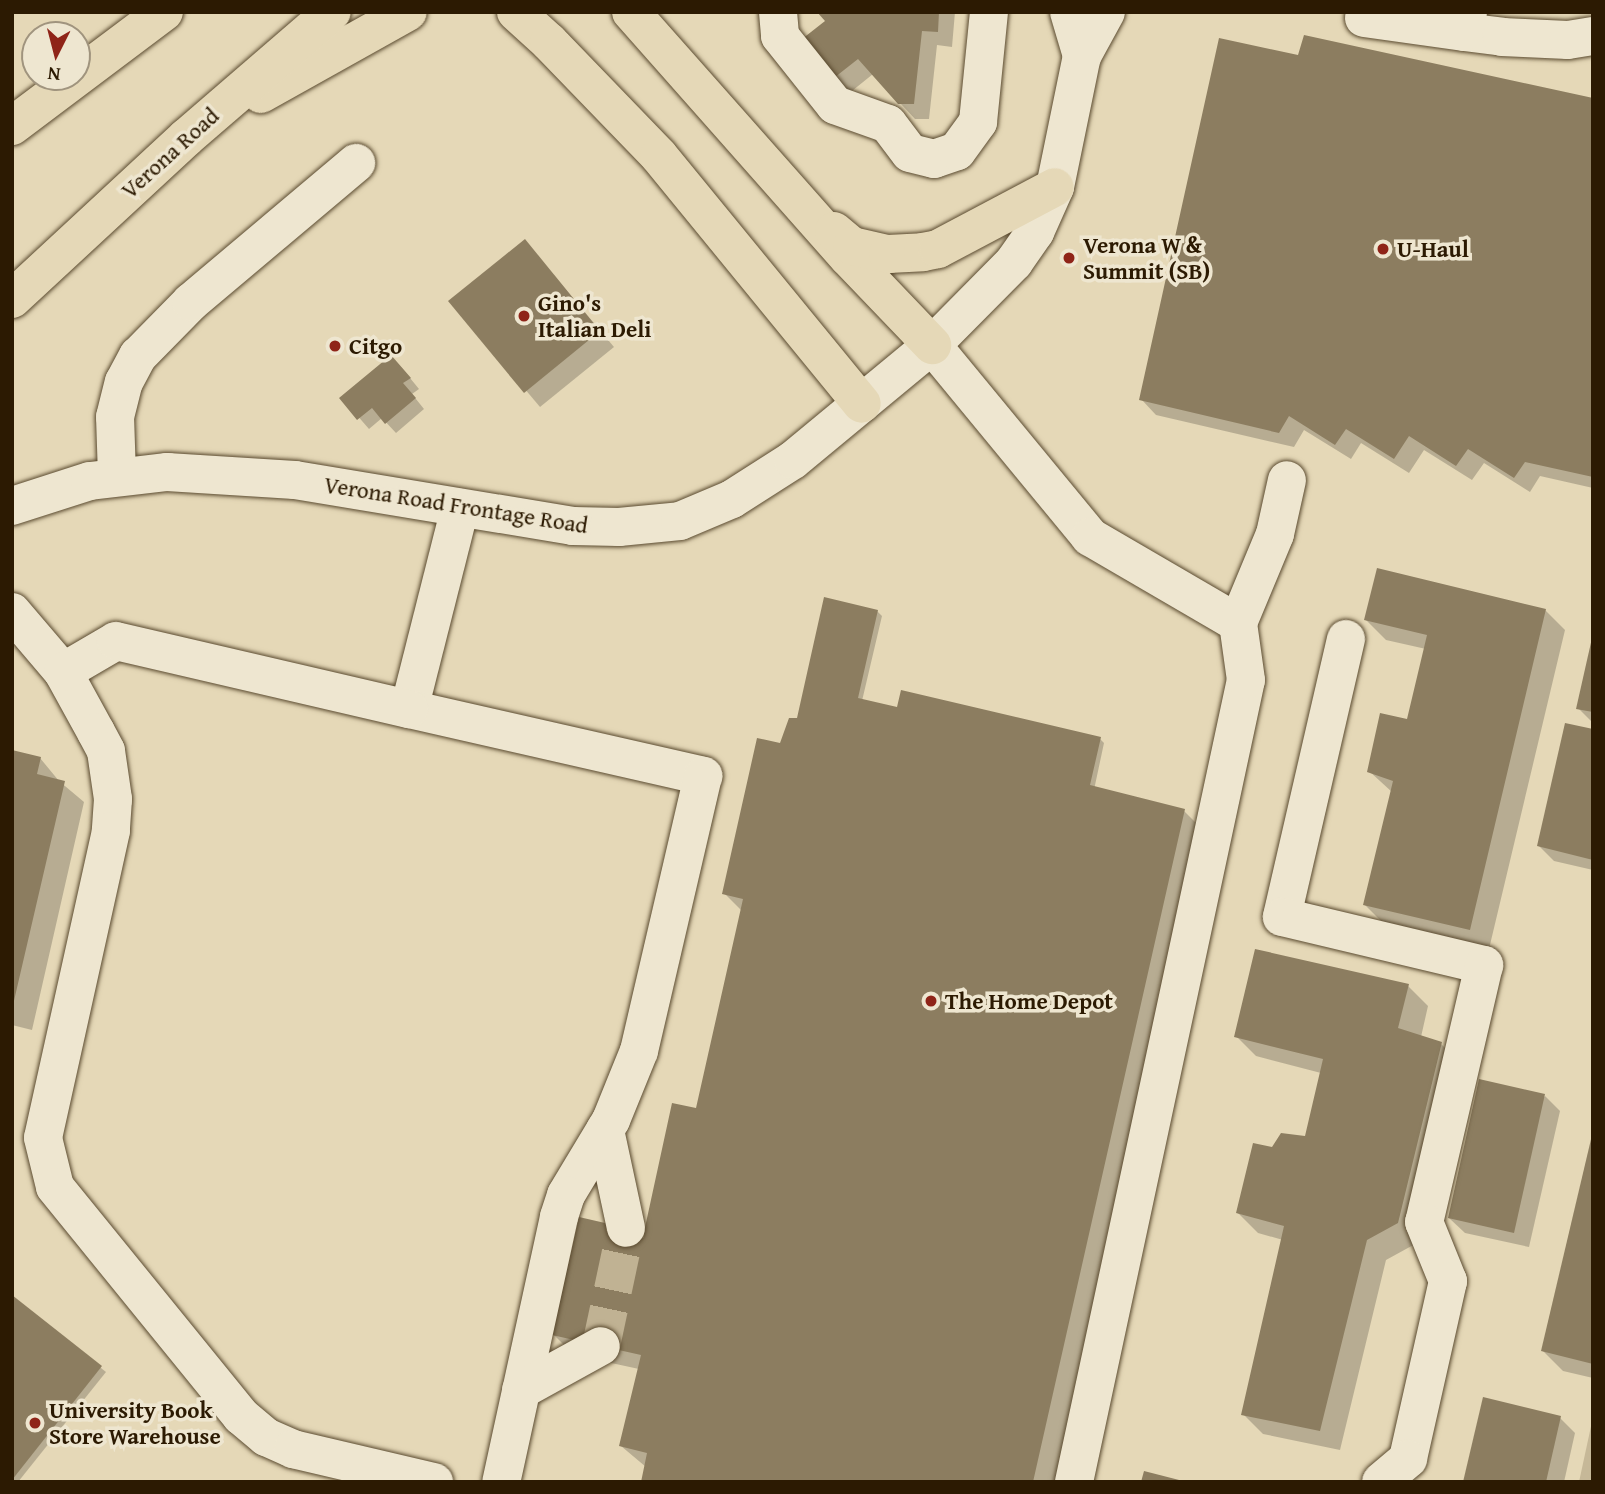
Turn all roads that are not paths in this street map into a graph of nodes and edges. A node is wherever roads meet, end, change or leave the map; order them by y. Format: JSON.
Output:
{"nodes":[{"id":1,"x":164,"y":12,"type":"edge"},
{"id":2,"x":332,"y":12,"type":"edge"},
{"id":3,"x":408,"y":12,"type":"edge"},
{"id":4,"x":516,"y":12,"type":"edge"},
{"id":5,"x":631,"y":12,"type":"edge"},
{"id":6,"x":778,"y":12,"type":"edge"},
{"id":7,"x":989,"y":12,"type":"edge"},
{"id":8,"x":1069,"y":12,"type":"edge"},
{"id":9,"x":1106,"y":12,"type":"edge"},
{"id":10,"x":1356,"y":14,"type":"edge"},
{"id":11,"x":1466,"y":22,"type":"edge"},
{"id":12,"x":1593,"y":36,"type":"edge"},
{"id":13,"x":1082,"y":57,"type":"junction"},
{"id":14,"x":12,"y":126,"type":"edge"},
{"id":15,"x":187,"y":136,"type":"junction"},
{"id":16,"x":356,"y":163,"type":"dead end"},
{"id":17,"x":1055,"y":187,"type":"junction"},
{"id":18,"x":803,"y":205,"type":"junction"},
{"id":19,"x":12,"y":299,"type":"edge"},
{"id":20,"x":932,"y":345,"type":"junction"},
{"id":21,"x":862,"y":404,"type":"junction"},
{"id":22,"x":117,"y":476,"type":"junction"},
{"id":23,"x":1287,"y":480,"type":"dead end"},
{"id":24,"x":12,"y":506,"type":"edge"},
{"id":25,"x":460,"y":508,"type":"junction"},
{"id":26,"x":12,"y":612,"type":"edge"},
{"id":27,"x":1238,"y":623,"type":"junction"},
{"id":28,"x":1346,"y":639,"type":"dead end"},
{"id":29,"x":63,"y":671,"type":"junction"},
{"id":30,"x":409,"y":709,"type":"junction"},
{"id":31,"x":605,"y":1130,"type":"junction"},
{"id":32,"x":626,"y":1228,"type":"tunnel mouth"},
{"id":33,"x":601,"y":1346,"type":"dead end"},
{"id":34,"x":522,"y":1390,"type":"junction"},
{"id":35,"x":434,"y":1482,"type":"edge"},
{"id":36,"x":501,"y":1482,"type":"edge"},
{"id":37,"x":1074,"y":1482,"type":"edge"},
{"id":38,"x":1381,"y":1482,"type":"edge"}],
"edges":[{"from":1,"to":14,"type":"highway"},
{"from":2,"to":15,"type":"highway","name":"Verona Road"},
{"from":3,"to":15,"type":"highway"},
{"from":4,"to":21,"type":"highway"},
{"from":5,"to":18,"type":"highway"},
{"from":6,"to":7,"type":"street"},
{"from":8,"to":13,"type":"street","name":"Verona Road Frontage Road"},
{"from":9,"to":13,"type":"street","name":"Verona Road Frontage Road"},
{"from":10,"to":11,"type":"street"},
{"from":11,"to":12,"type":"street"},
{"from":13,"to":17,"type":"street","name":"Verona Road Frontage Road"},
{"from":15,"to":19,"type":"highway","name":"Verona Road"},
{"from":16,"to":22,"type":"street"},
{"from":17,"to":18,"type":"highway"},
{"from":17,"to":20,"type":"street","name":"Verona Road Frontage Road"},
{"from":18,"to":20,"type":"highway"},
{"from":20,"to":21,"type":"street","name":"Verona Road Frontage Road"},
{"from":20,"to":27,"type":"street"},
{"from":21,"to":25,"type":"street","name":"Verona Road Frontage Road"},
{"from":22,"to":24,"type":"street","name":"Verona Road Frontage Road"},
{"from":22,"to":25,"type":"street","name":"Verona Road Frontage Road"},
{"from":23,"to":27,"type":"street"},
{"from":25,"to":30,"type":"street"},
{"from":26,"to":29,"type":"street"},
{"from":27,"to":37,"type":"street"},
{"from":28,"to":38,"type":"street"},
{"from":29,"to":30,"type":"street"},
{"from":29,"to":35,"type":"street"},
{"from":30,"to":31,"type":"street"},
{"from":31,"to":32,"type":"street"},
{"from":31,"to":34,"type":"street"},
{"from":33,"to":34,"type":"street"},
{"from":34,"to":36,"type":"street"}]}
